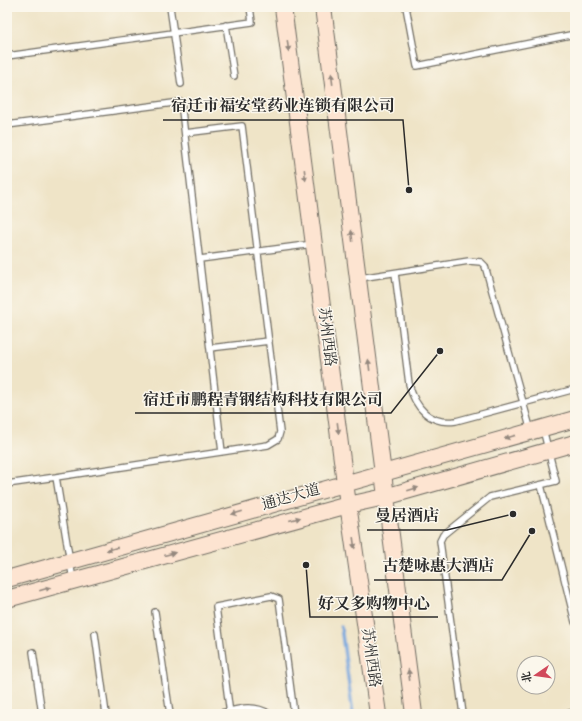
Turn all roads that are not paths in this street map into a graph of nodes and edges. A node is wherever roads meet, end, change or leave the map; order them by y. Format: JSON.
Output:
{"nodes":[{"id":1,"x":170,"y":7,"type":"edge"},
{"id":2,"x":250,"y":7,"type":"edge"},
{"id":3,"x":283,"y":7,"type":"edge"},
{"id":4,"x":323,"y":7,"type":"edge"},
{"id":5,"x":406,"y":7,"type":"edge"},
{"id":6,"x":226,"y":25,"type":"junction"},
{"id":7,"x":174,"y":33,"type":"junction"},
{"id":8,"x":575,"y":34,"type":"edge"},
{"id":9,"x":7,"y":56,"type":"edge"},
{"id":10,"x":234,"y":76,"type":"dead end"},
{"id":11,"x":181,"y":84,"type":"dead end"},
{"id":12,"x":7,"y":126,"type":"edge"},
{"id":13,"x":185,"y":133,"type":"junction"},
{"id":14,"x":314,"y":244,"type":"junction"},
{"id":15,"x":258,"y":251,"type":"junction"},
{"id":16,"x":200,"y":259,"type":"junction"},
{"id":17,"x":395,"y":273,"type":"junction"},
{"id":18,"x":358,"y":278,"type":"junction"},
{"id":19,"x":269,"y":342,"type":"junction"},
{"id":20,"x":210,"y":348,"type":"junction"},
{"id":21,"x":575,"y":389,"type":"edge"},
{"id":22,"x":523,"y":404,"type":"junction"},
{"id":23,"x":575,"y":419,"type":"edge"},
{"id":24,"x":537,"y":430,"type":"junction"},
{"id":25,"x":575,"y":443,"type":"edge"},
{"id":26,"x":548,"y":451,"type":"junction"},
{"id":27,"x":222,"y":452,"type":"junction"},
{"id":28,"x":382,"y":473,"type":"junction"},
{"id":29,"x":56,"y":477,"type":"junction"},
{"id":30,"x":345,"y":483,"type":"junction"},
{"id":31,"x":7,"y":484,"type":"edge"},
{"id":32,"x":541,"y":485,"type":"junction"},
{"id":33,"x":385,"y":497,"type":"junction"},
{"id":34,"x":348,"y":504,"type":"junction"},
{"id":35,"x":70,"y":561,"type":"junction"},
{"id":36,"x":7,"y":579,"type":"edge"},
{"id":37,"x":73,"y":581,"type":"junction"},
{"id":38,"x":7,"y":599,"type":"edge"},
{"id":39,"x":155,"y":612,"type":"dead end"},
{"id":40,"x":575,"y":622,"type":"edge"},
{"id":41,"x":95,"y":634,"type":"dead end"},
{"id":42,"x":33,"y":652,"type":"dead end"},
{"id":43,"x":575,"y":712,"type":"edge"},
{"id":44,"x":230,"y":713,"type":"edge"},
{"id":45,"x":42,"y":714,"type":"edge"},
{"id":46,"x":106,"y":714,"type":"edge"},
{"id":47,"x":170,"y":714,"type":"edge"},
{"id":48,"x":217,"y":714,"type":"edge"},
{"id":49,"x":269,"y":714,"type":"edge"},
{"id":50,"x":294,"y":714,"type":"edge"},
{"id":51,"x":378,"y":714,"type":"edge"},
{"id":52,"x":414,"y":714,"type":"edge"},
{"id":53,"x":463,"y":714,"type":"edge"},
{"id":54,"x":567,"y":714,"type":"edge"}],
"edges":[{"from":1,"to":7,"type":"lane"},
{"from":2,"to":6,"type":"lane"},
{"from":3,"to":14,"type":"main road","name":"苏州西路","one_way":true},
{"from":18,"to":4,"type":"main road","one_way":true},
{"from":5,"to":8,"type":"lane"},
{"from":6,"to":7,"type":"lane"},
{"from":6,"to":10,"type":"lane"},
{"from":7,"to":9,"type":"lane"},
{"from":7,"to":11,"type":"lane"},
{"from":12,"to":13,"type":"lane"},
{"from":13,"to":15,"type":"lane"},
{"from":13,"to":16,"type":"lane"},
{"from":14,"to":15,"type":"lane"},
{"from":14,"to":30,"type":"main road","name":"苏州西路","one_way":true},
{"from":15,"to":16,"type":"lane"},
{"from":15,"to":19,"type":"lane"},
{"from":16,"to":20,"type":"lane"},
{"from":17,"to":18,"type":"lane"},
{"from":17,"to":22,"type":"lane"},
{"from":17,"to":22,"type":"lane"},
{"from":28,"to":18,"type":"main road","one_way":true},
{"from":19,"to":20,"type":"lane"},
{"from":19,"to":27,"type":"lane"},
{"from":20,"to":27,"type":"lane"},
{"from":21,"to":22,"type":"lane"},
{"from":22,"to":24,"type":"lane"},
{"from":23,"to":24,"type":"main road","name":"通达大道"},
{"from":24,"to":26,"type":"lane"},
{"from":24,"to":28,"type":"main road","name":"通达大道","one_way":true},
{"from":25,"to":26,"type":"main road","name":"通达大道"},
{"from":26,"to":32,"type":"lane"},
{"from":33,"to":26,"type":"main road","name":"通达大道","one_way":true},
{"from":27,"to":29,"type":"lane"},
{"from":28,"to":30,"type":"main road","name":"通达大道"},
{"from":28,"to":33,"type":"main road"},
{"from":29,"to":31,"type":"lane"},
{"from":29,"to":35,"type":"lane"},
{"from":30,"to":34,"type":"main road","name":"苏州西路"},
{"from":30,"to":35,"type":"main road","name":"通达大道","one_way":true},
{"from":32,"to":40,"type":"lane"},
{"from":32,"to":53,"type":"lane"},
{"from":33,"to":34,"type":"main road","name":"通达大道"},
{"from":52,"to":33,"type":"main road","one_way":true},
{"from":37,"to":34,"type":"main road","name":"通达大道","one_way":true},
{"from":34,"to":51,"type":"main road","name":"苏州西路","one_way":true},
{"from":35,"to":36,"type":"main road","name":"通达大道"},
{"from":35,"to":37,"type":"lane"},
{"from":38,"to":37,"type":"main road","name":"通达大道","one_way":true},
{"from":39,"to":47,"type":"lane"},
{"from":41,"to":46,"type":"lane"},
{"from":42,"to":45,"type":"lane"},
{"from":43,"to":54,"type":"lane"},
{"from":44,"to":48,"type":"lane"},
{"from":44,"to":49,"type":"lane"},
{"from":44,"to":50,"type":"lane"}]}
